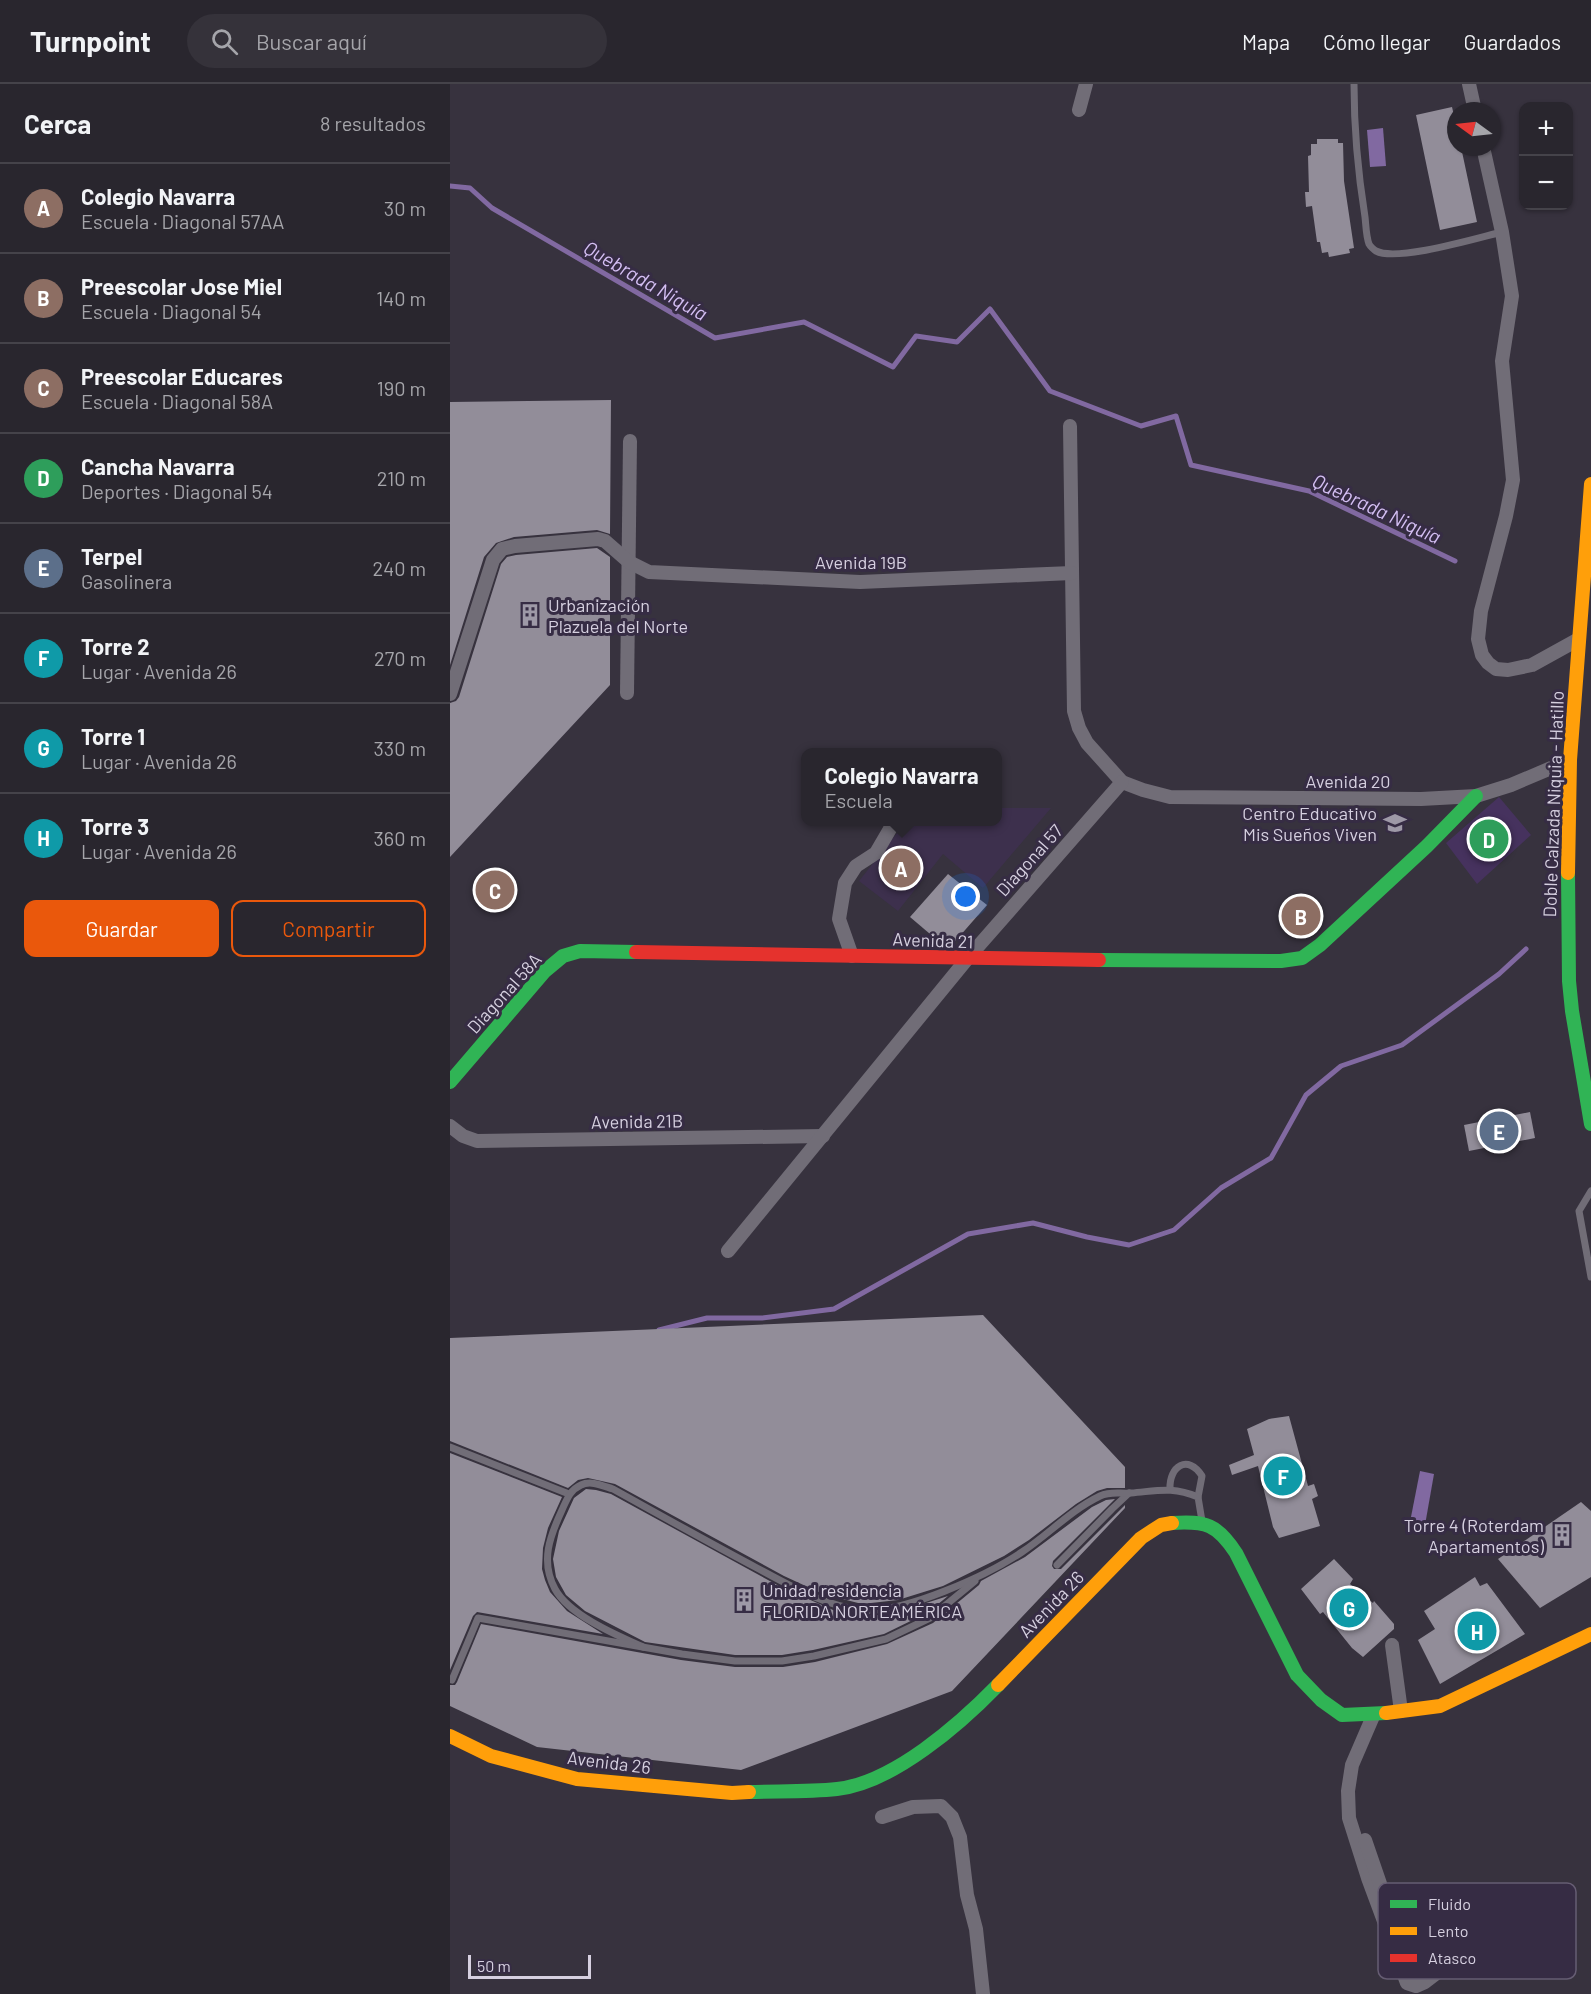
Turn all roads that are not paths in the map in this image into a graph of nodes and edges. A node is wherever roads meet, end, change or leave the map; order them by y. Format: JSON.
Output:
{"nodes":[{"id":1,"x":1086,"y":84,"type":"edge"},
{"id":2,"x":1354,"y":84,"type":"edge"},
{"id":3,"x":1469,"y":84,"type":"edge"},
{"id":4,"x":1473,"y":102,"type":"edge"},
{"id":5,"x":1079,"y":110,"type":"dead end"},
{"id":6,"x":1485,"y":156,"type":"edge"},
{"id":7,"x":1502,"y":232,"type":"junction"},
{"id":8,"x":1070,"y":426,"type":"dead end"},
{"id":9,"x":630,"y":441,"type":"dead end"},
{"id":10,"x":1591,"y":484,"type":"edge"},
{"id":11,"x":629,"y":561,"type":"junction"},
{"id":12,"x":1072,"y":573,"type":"junction"},
{"id":13,"x":1579,"y":639,"type":"junction"},
{"id":14,"x":627,"y":693,"type":"dead end"},
{"id":15,"x":450,"y":694,"type":"edge"},
{"id":16,"x":1570,"y":760,"type":"junction"},
{"id":17,"x":1122,"y":782,"type":"junction"},
{"id":18,"x":1476,"y":796,"type":"junction"},
{"id":19,"x":890,"y":826,"type":"edge"},
{"id":20,"x":563,"y":956,"type":"joint"},
{"id":21,"x":852,"y":956,"type":"junction"},
{"id":22,"x":967,"y":959,"type":"junction"},
{"id":23,"x":450,"y":1082,"type":"edge"},
{"id":24,"x":1591,"y":1124,"type":"edge"},
{"id":25,"x":452,"y":1127,"type":"edge"},
{"id":26,"x":823,"y":1136,"type":"junction"},
{"id":27,"x":1591,"y":1191,"type":"edge"},
{"id":28,"x":728,"y":1251,"type":"dead end"},
{"id":29,"x":1591,"y":1277,"type":"edge"},
{"id":30,"x":450,"y":1447,"type":"edge"},
{"id":31,"x":1170,"y":1489,"type":"junction"},
{"id":32,"x":1130,"y":1493,"type":"junction"},
{"id":33,"x":569,"y":1494,"type":"junction"},
{"id":34,"x":1198,"y":1497,"type":"junction"},
{"id":35,"x":1202,"y":1521,"type":"junction"},
{"id":36,"x":1057,"y":1564,"type":"dead end"},
{"id":37,"x":979,"y":1578,"type":"junction"},
{"id":38,"x":1591,"y":1634,"type":"edge"},
{"id":39,"x":1392,"y":1645,"type":"dead end"},
{"id":40,"x":643,"y":1647,"type":"junction"},
{"id":41,"x":452,"y":1680,"type":"dead end"},
{"id":42,"x":1401,"y":1711,"type":"junction"},
{"id":43,"x":1376,"y":1714,"type":"junction"},
{"id":44,"x":450,"y":1736,"type":"edge"},
{"id":45,"x":882,"y":1817,"type":"dead end"},
{"id":46,"x":1380,"y":1883,"type":"edge"},
{"id":47,"x":1378,"y":1903,"type":"edge"},
{"id":48,"x":1404,"y":1979,"type":"edge"},
{"id":49,"x":1429,"y":1979,"type":"edge"},
{"id":50,"x":983,"y":1994,"type":"edge"}],
"edges":[{"from":1,"to":5,"type":"street"},
{"from":2,"to":7,"type":"lane"},
{"from":3,"to":4,"type":"street"},
{"from":6,"to":7,"type":"street"},
{"from":7,"to":13,"type":"street"},
{"from":8,"to":12,"type":"street"},
{"from":9,"to":11,"type":"street"},
{"from":10,"to":13,"type":"main road","name":"Doble Calzada Niquia - Hatillo"},
{"from":11,"to":12,"type":"street","name":"Avenida 19B"},
{"from":11,"to":14,"type":"street"},
{"from":11,"to":15,"type":"street"},
{"from":12,"to":17,"type":"street"},
{"from":13,"to":16,"type":"main road","name":"Doble Calzada Niquia - Hatillo"},
{"from":16,"to":18,"type":"street","name":"Avenida 20"},
{"from":16,"to":24,"type":"main road","name":"Doble Calzada Niquia - Hatillo"},
{"from":17,"to":18,"type":"street","name":"Avenida 20"},
{"from":17,"to":22,"type":"street","name":"Diagonal 57"},
{"from":18,"to":22,"type":"main road","name":"Avenida 21"},
{"from":19,"to":21,"type":"street"},
{"from":20,"to":21,"type":"main road","name":"Avenida 21"},
{"from":20,"to":23,"type":"main road","name":"Diagonal 58A"},
{"from":21,"to":22,"type":"main road","name":"Avenida 21"},
{"from":22,"to":26,"type":"street","name":"Diagonal 57"},
{"from":25,"to":26,"type":"street","name":"Avenida 21B"},
{"from":26,"to":28,"type":"street","name":"Diagonal 57"},
{"from":27,"to":29,"type":"lane"},
{"from":30,"to":33,"type":"lane"},
{"from":31,"to":32,"type":"lane"},
{"from":31,"to":34,"type":"lane"},
{"from":31,"to":34,"type":"lane"},
{"from":32,"to":36,"type":"lane"},
{"from":32,"to":37,"type":"lane"},
{"from":33,"to":37,"type":"lane"},
{"from":33,"to":40,"type":"lane"},
{"from":34,"to":35,"type":"lane"},
{"from":35,"to":43,"type":"main road"},
{"from":35,"to":44,"type":"main road","name":"Avenida 26"},
{"from":37,"to":40,"type":"lane"},
{"from":38,"to":42,"type":"main road"},
{"from":39,"to":42,"type":"street"},
{"from":40,"to":41,"type":"lane"},
{"from":42,"to":43,"type":"main road"},
{"from":43,"to":46,"type":"street"},
{"from":43,"to":47,"type":"street"},
{"from":45,"to":50,"type":"street"},
{"from":48,"to":49,"type":"street"}]}
